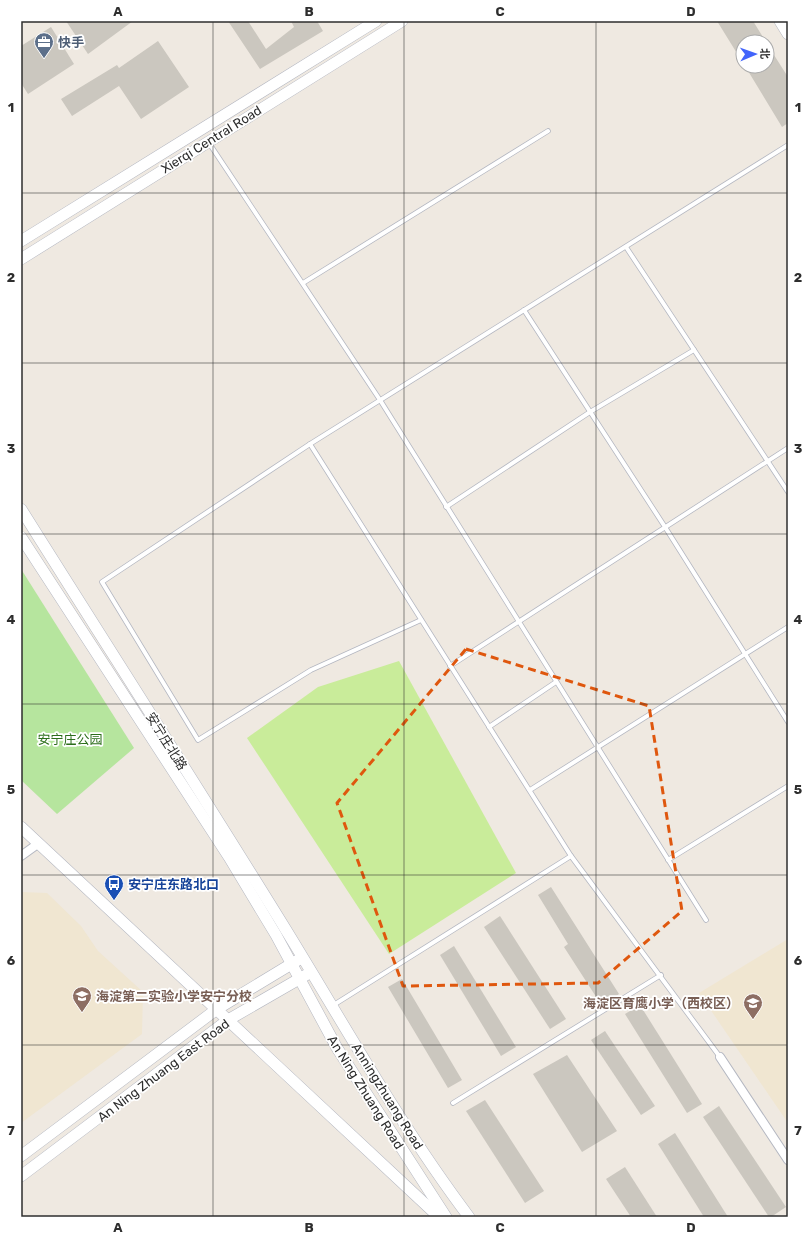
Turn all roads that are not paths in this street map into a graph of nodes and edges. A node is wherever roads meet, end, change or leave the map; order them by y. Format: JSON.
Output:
{"nodes":[{"id":1,"x":376,"y":21,"type":"edge"},
{"id":2,"x":402,"y":21,"type":"edge"},
{"id":3,"x":780,"y":21,"type":"edge"},
{"id":4,"x":788,"y":34,"type":"edge"},
{"id":5,"x":548,"y":130,"type":"dead end"},
{"id":6,"x":208,"y":141,"type":"junction"},
{"id":7,"x":788,"y":145,"type":"edge"},
{"id":8,"x":21,"y":241,"type":"edge"},
{"id":9,"x":626,"y":246,"type":"junction"},
{"id":10,"x":21,"y":258,"type":"edge"},
{"id":11,"x":303,"y":283,"type":"junction"},
{"id":12,"x":524,"y":310,"type":"junction"},
{"id":13,"x":694,"y":350,"type":"junction"},
{"id":14,"x":380,"y":400,"type":"junction"},
{"id":15,"x":590,"y":412,"type":"junction"},
{"id":16,"x":310,"y":444,"type":"junction"},
{"id":17,"x":788,"y":448,"type":"edge"},
{"id":18,"x":768,"y":461,"type":"junction"},
{"id":19,"x":788,"y":492,"type":"edge"},
{"id":20,"x":446,"y":507,"type":"junction"},
{"id":21,"x":21,"y":509,"type":"edge"},
{"id":22,"x":665,"y":527,"type":"junction"},
{"id":23,"x":21,"y":537,"type":"edge"},
{"id":24,"x":421,"y":620,"type":"junction"},
{"id":25,"x":518,"y":622,"type":"junction"},
{"id":26,"x":788,"y":627,"type":"edge"},
{"id":27,"x":745,"y":654,"type":"junction"},
{"id":28,"x":450,"y":666,"type":"junction"},
{"id":29,"x":556,"y":682,"type":"junction"},
{"id":30,"x":788,"y":722,"type":"edge"},
{"id":31,"x":489,"y":727,"type":"junction"},
{"id":32,"x":597,"y":748,"type":"junction"},
{"id":33,"x":788,"y":786,"type":"edge"},
{"id":34,"x":530,"y":790,"type":"junction"},
{"id":35,"x":21,"y":827,"type":"edge"},
{"id":36,"x":38,"y":843,"type":"junction"},
{"id":37,"x":21,"y":856,"type":"edge"},
{"id":38,"x":571,"y":856,"type":"junction"},
{"id":39,"x":668,"y":860,"type":"junction"},
{"id":40,"x":706,"y":920,"type":"dead end"},
{"id":41,"x":302,"y":958,"type":"junction"},
{"id":42,"x":292,"y":964,"type":"junction"},
{"id":43,"x":311,"y":972,"type":"junction"},
{"id":44,"x":661,"y":975,"type":"junction"},
{"id":45,"x":300,"y":979,"type":"junction"},
{"id":46,"x":332,"y":1006,"type":"junction"},
{"id":47,"x":216,"y":1009,"type":"junction"},
{"id":48,"x":228,"y":1020,"type":"junction"},
{"id":49,"x":720,"y":1057,"type":"joint"},
{"id":50,"x":453,"y":1103,"type":"dead end"},
{"id":51,"x":21,"y":1156,"type":"edge"},
{"id":52,"x":788,"y":1160,"type":"edge"},
{"id":53,"x":21,"y":1176,"type":"edge"},
{"id":54,"x":439,"y":1217,"type":"edge"},
{"id":55,"x":446,"y":1217,"type":"edge"},
{"id":56,"x":469,"y":1217,"type":"edge"}],
"edges":[{"from":1,"to":8,"type":"main road","name":"Xierqi Central Road"},
{"from":2,"to":6,"type":"main road","name":"Xierqi Central Road"},
{"from":3,"to":4,"type":"main road"},
{"from":5,"to":11,"type":"lane"},
{"from":6,"to":10,"type":"main road","name":"Xierqi Central Road"},
{"from":6,"to":11,"type":"lane"},
{"from":7,"to":9,"type":"lane"},
{"from":9,"to":12,"type":"lane"},
{"from":9,"to":13,"type":"lane"},
{"from":11,"to":14,"type":"lane"},
{"from":12,"to":14,"type":"lane"},
{"from":12,"to":15,"type":"lane"},
{"from":13,"to":15,"type":"lane"},
{"from":13,"to":18,"type":"lane"},
{"from":14,"to":16,"type":"lane"},
{"from":14,"to":20,"type":"lane"},
{"from":15,"to":20,"type":"lane"},
{"from":15,"to":22,"type":"lane"},
{"from":16,"to":24,"type":"lane"},
{"from":16,"to":24,"type":"lane"},
{"from":17,"to":18,"type":"lane"},
{"from":18,"to":19,"type":"lane"},
{"from":18,"to":22,"type":"lane"},
{"from":20,"to":25,"type":"lane"},
{"from":21,"to":41,"type":"main road","name":"安宁庄北路"},
{"from":22,"to":25,"type":"lane"},
{"from":22,"to":27,"type":"lane"},
{"from":23,"to":42,"type":"main road","name":"安宁庄北路"},
{"from":24,"to":28,"type":"lane"},
{"from":25,"to":28,"type":"lane"},
{"from":25,"to":29,"type":"lane"},
{"from":26,"to":27,"type":"lane"},
{"from":27,"to":30,"type":"lane"},
{"from":27,"to":32,"type":"lane"},
{"from":28,"to":31,"type":"lane"},
{"from":29,"to":31,"type":"lane"},
{"from":29,"to":32,"type":"lane"},
{"from":31,"to":34,"type":"lane"},
{"from":32,"to":34,"type":"lane"},
{"from":32,"to":39,"type":"lane"},
{"from":33,"to":39,"type":"lane"},
{"from":34,"to":38,"type":"lane"},
{"from":35,"to":36,"type":"main road"},
{"from":36,"to":37,"type":"street"},
{"from":36,"to":47,"type":"main road"},
{"from":38,"to":44,"type":"lane"},
{"from":38,"to":46,"type":"lane"},
{"from":39,"to":40,"type":"lane"},
{"from":41,"to":42,"type":"main road","name":"An Ning Zhuang East Road"},
{"from":41,"to":43,"type":"main road","name":"安宁庄北路"},
{"from":42,"to":45,"type":"main road","name":"An Ning Zhuang Road"},
{"from":42,"to":47,"type":"main road","name":"An Ning Zhuang East Road"},
{"from":43,"to":45,"type":"main road","name":"An Ning Zhuang East Road"},
{"from":43,"to":46,"type":"main road","name":"Anningzhuang Road"},
{"from":44,"to":49,"type":"lane"},
{"from":44,"to":50,"type":"lane"},
{"from":45,"to":48,"type":"main road","name":"An Ning Zhuang East Road"},
{"from":45,"to":55,"type":"main road","name":"An Ning Zhuang Road"},
{"from":46,"to":56,"type":"main road","name":"Anningzhuang Road"},
{"from":47,"to":48,"type":"main road","name":"An Ning Zhuang Road"},
{"from":47,"to":51,"type":"main road","name":"An Ning Zhuang East Road"},
{"from":48,"to":53,"type":"main road","name":"An Ning Zhuang East Road"},
{"from":48,"to":54,"type":"main road","name":"An Ning Zhuang Road"},
{"from":49,"to":52,"type":"street"}]}
